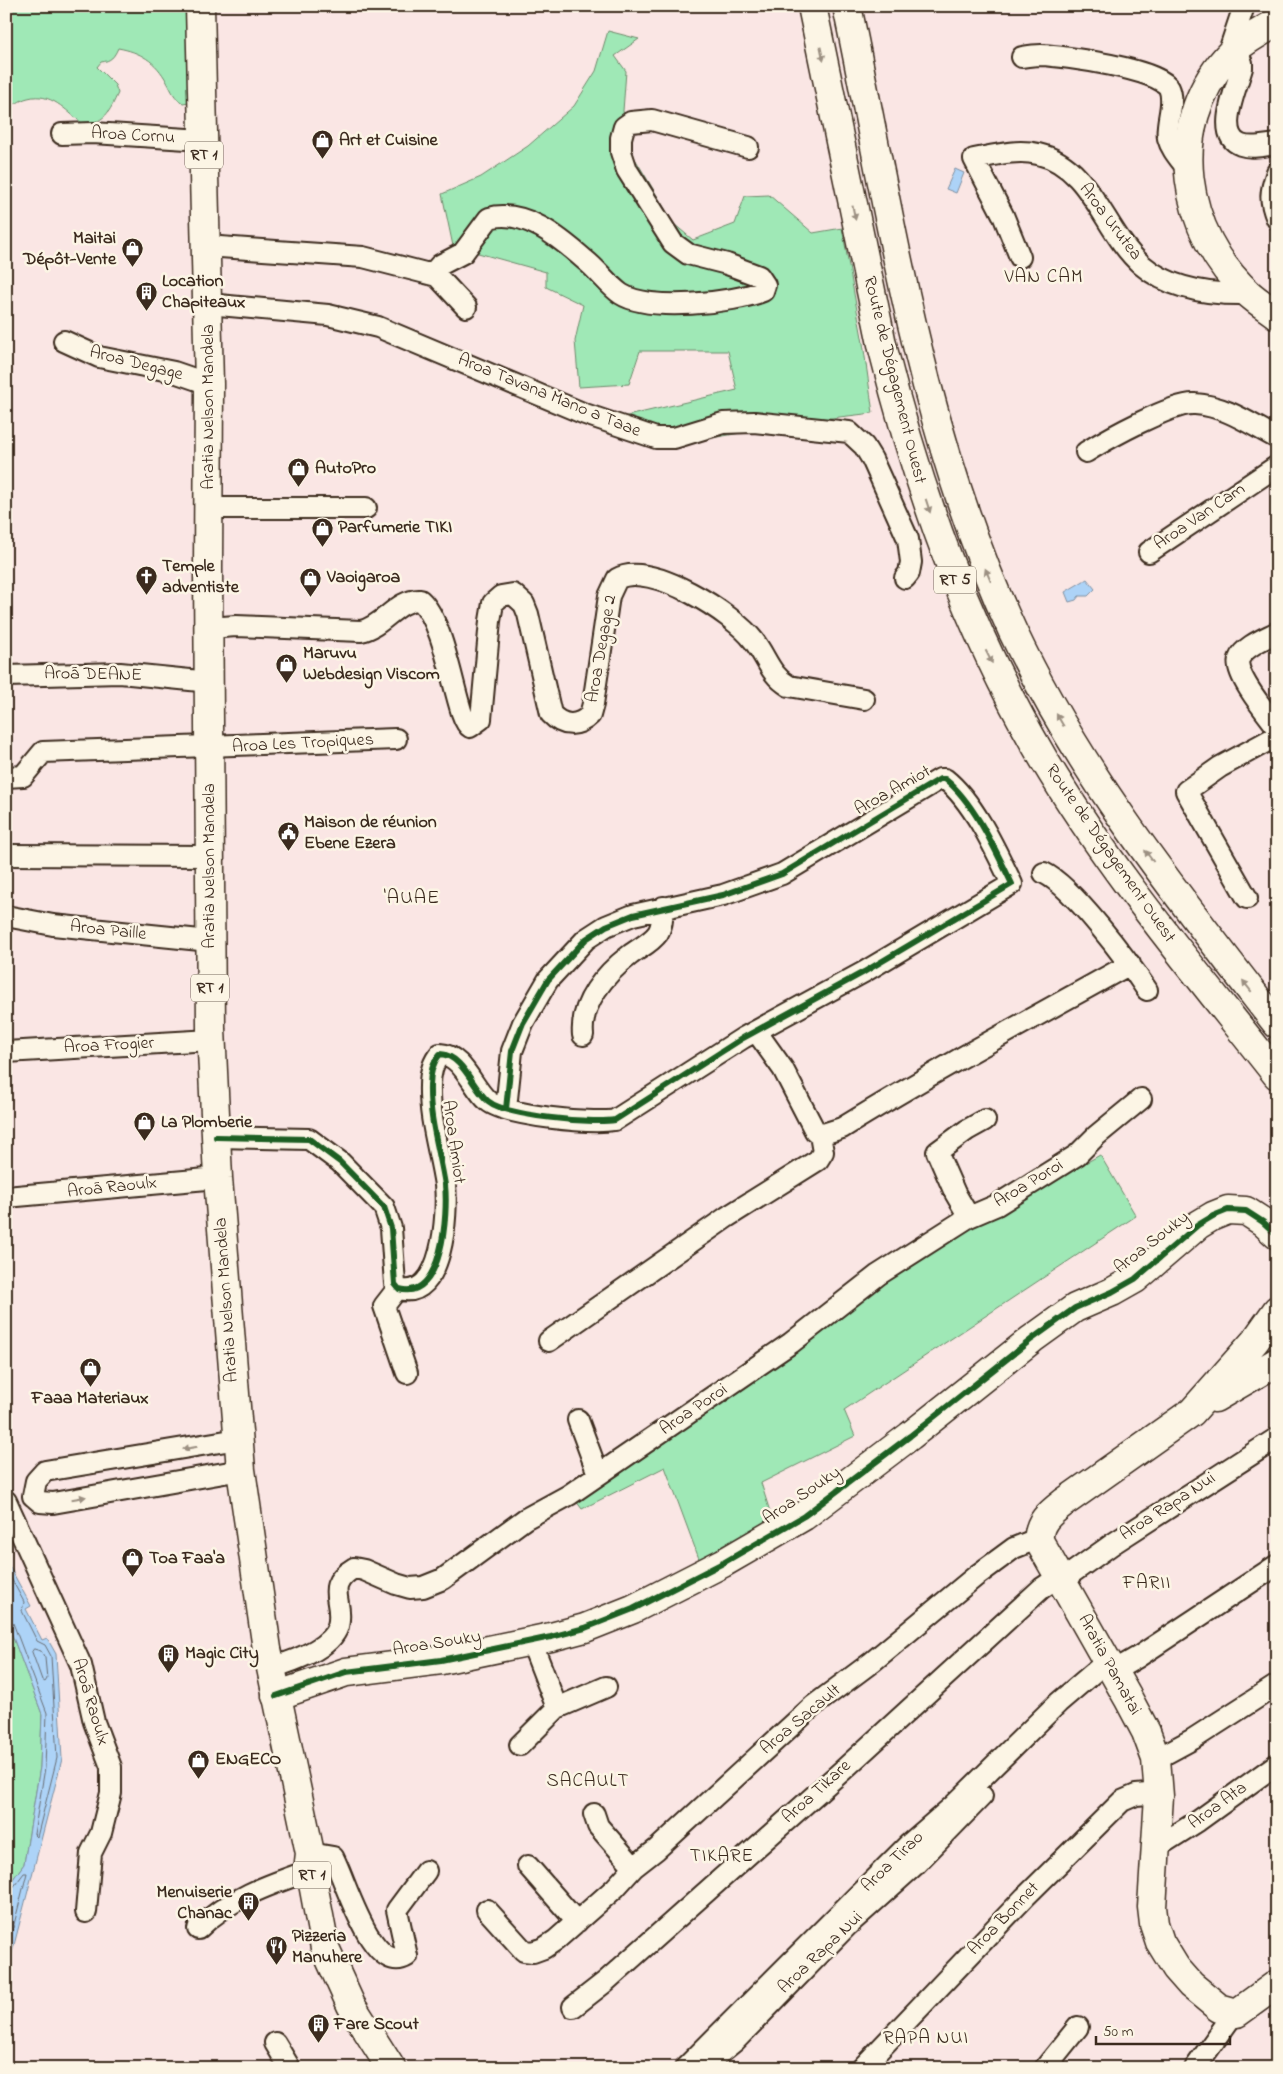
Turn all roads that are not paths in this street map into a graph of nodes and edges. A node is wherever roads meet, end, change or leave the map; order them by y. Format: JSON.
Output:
{"nodes":[{"id":1,"x":200,"y":6,"type":"edge"},
{"id":2,"x":812,"y":6,"type":"edge"},
{"id":3,"x":847,"y":6,"type":"edge"},
{"id":4,"x":1244,"y":6,"type":"edge"},
{"id":5,"x":1277,"y":22,"type":"edge"},
{"id":6,"x":1232,"y":52,"type":"junction"},
{"id":7,"x":1022,"y":57,"type":"dead end"},
{"id":8,"x":62,"y":134,"type":"dead end"},
{"id":9,"x":203,"y":140,"type":"junction"},
{"id":10,"x":1277,"y":144,"type":"edge"},
{"id":11,"x":748,"y":146,"type":"dead end"},
{"id":12,"x":1188,"y":170,"type":"junction"},
{"id":13,"x":1277,"y":172,"type":"edge"},
{"id":14,"x":1277,"y":219,"type":"edge"},
{"id":15,"x":206,"y":246,"type":"junction"},
{"id":16,"x":1020,"y":257,"type":"dead end"},
{"id":17,"x":432,"y":274,"type":"junction"},
{"id":18,"x":1249,"y":294,"type":"junction"},
{"id":19,"x":208,"y":304,"type":"junction"},
{"id":20,"x":466,"y":306,"type":"dead end"},
{"id":21,"x":1277,"y":315,"type":"edge"},
{"id":22,"x":64,"y":341,"type":"dead end"},
{"id":23,"x":209,"y":384,"type":"junction"},
{"id":24,"x":1277,"y":438,"type":"edge"},
{"id":25,"x":1086,"y":452,"type":"dead end"},
{"id":26,"x":1277,"y":466,"type":"edge"},
{"id":27,"x":209,"y":508,"type":"junction"},
{"id":28,"x":366,"y":508,"type":"dead end"},
{"id":29,"x":1148,"y":552,"type":"dead end"},
{"id":30,"x":905,"y":578,"type":"dead end"},
{"id":31,"x":209,"y":628,"type":"junction"},
{"id":32,"x":1277,"y":632,"type":"edge"},
{"id":33,"x":6,"y":676,"type":"edge"},
{"id":34,"x":210,"y":682,"type":"junction"},
{"id":35,"x":864,"y":699,"type":"dead end"},
{"id":36,"x":1277,"y":726,"type":"edge"},
{"id":37,"x":1277,"y":736,"type":"edge"},
{"id":38,"x":396,"y":739,"type":"dead end"},
{"id":39,"x":210,"y":748,"type":"junction"},
{"id":40,"x":6,"y":777,"type":"edge"},
{"id":41,"x":6,"y":855,"type":"edge"},
{"id":42,"x":210,"y":856,"type":"junction"},
{"id":43,"x":1044,"y":873,"type":"dead end"},
{"id":44,"x":1247,"y":898,"type":"dead end"},
{"id":45,"x":663,"y":907,"type":"junction"},
{"id":46,"x":6,"y":916,"type":"edge"},
{"id":47,"x":210,"y":941,"type":"junction"},
{"id":48,"x":1130,"y":964,"type":"junction"},
{"id":49,"x":1147,"y":990,"type":"dead end"},
{"id":50,"x":1277,"y":1024,"type":"edge"},
{"id":51,"x":756,"y":1031,"type":"junction"},
{"id":52,"x":211,"y":1034,"type":"junction"},
{"id":53,"x":583,"y":1035,"type":"dead end"},
{"id":54,"x":6,"y":1040,"type":"edge"},
{"id":55,"x":6,"y":1052,"type":"edge"},
{"id":56,"x":1277,"y":1075,"type":"edge"},
{"id":57,"x":1141,"y":1099,"type":"dead end"},
{"id":58,"x":506,"y":1108,"type":"junction"},
{"id":59,"x":985,"y":1120,"type":"dead end"},
{"id":60,"x":820,"y":1135,"type":"junction"},
{"id":61,"x":216,"y":1137,"type":"junction"},
{"id":62,"x":218,"y":1178,"type":"junction"},
{"id":63,"x":6,"y":1197,"type":"edge"},
{"id":64,"x":970,"y":1217,"type":"junction"},
{"id":65,"x":1277,"y":1235,"type":"edge"},
{"id":66,"x":398,"y":1288,"type":"junction"},
{"id":67,"x":1277,"y":1310,"type":"edge"},
{"id":68,"x":549,"y":1341,"type":"dead end"},
{"id":69,"x":1277,"y":1362,"type":"edge"},
{"id":70,"x":408,"y":1373,"type":"dead end"},
{"id":71,"x":1204,"y":1401,"type":"junction"},
{"id":72,"x":578,"y":1420,"type":"dead end"},
{"id":73,"x":1277,"y":1438,"type":"edge"},
{"id":74,"x":238,"y":1439,"type":"junction"},
{"id":75,"x":241,"y":1470,"type":"junction"},
{"id":76,"x":598,"y":1474,"type":"junction"},
{"id":77,"x":33,"y":1496,"type":"junction"},
{"id":78,"x":6,"y":1500,"type":"edge"},
{"id":79,"x":1039,"y":1538,"type":"junction"},
{"id":80,"x":1277,"y":1565,"type":"edge"},
{"id":81,"x":1061,"y":1578,"type":"junction"},
{"id":82,"x":529,"y":1643,"type":"junction"},
{"id":83,"x":271,"y":1668,"type":"junction"},
{"id":84,"x":1111,"y":1670,"type":"junction"},
{"id":85,"x":1277,"y":1685,"type":"edge"},
{"id":86,"x":606,"y":1687,"type":"dead end"},
{"id":87,"x":276,"y":1696,"type":"junction"},
{"id":88,"x":557,"y":1708,"type":"junction"},
{"id":89,"x":520,"y":1745,"type":"dead end"},
{"id":90,"x":1156,"y":1759,"type":"junction"},
{"id":91,"x":1277,"y":1764,"type":"edge"},
{"id":92,"x":1159,"y":1793,"type":"junction"},
{"id":93,"x":594,"y":1814,"type":"dead end"},
{"id":94,"x":1157,"y":1846,"type":"junction"},
{"id":95,"x":311,"y":1862,"type":"junction"},
{"id":96,"x":528,"y":1866,"type":"dead end"},
{"id":97,"x":634,"y":1867,"type":"junction"},
{"id":98,"x":426,"y":1872,"type":"dead end"},
{"id":99,"x":487,"y":1910,"type":"dead end"},
{"id":100,"x":86,"y":1912,"type":"dead end"},
{"id":101,"x":577,"y":1922,"type":"junction"},
{"id":102,"x":198,"y":1929,"type":"dead end"},
{"id":103,"x":1277,"y":1984,"type":"edge"},
{"id":104,"x":573,"y":2008,"type":"dead end"},
{"id":105,"x":1235,"y":2012,"type":"junction"},
{"id":106,"x":1078,"y":2027,"type":"dead end"},
{"id":107,"x":275,"y":2043,"type":"dead end"},
{"id":108,"x":290,"y":2068,"type":"edge"},
{"id":109,"x":391,"y":2068,"type":"edge"},
{"id":110,"x":685,"y":2068,"type":"edge"},
{"id":111,"x":702,"y":2068,"type":"edge"},
{"id":112,"x":862,"y":2068,"type":"edge"},
{"id":113,"x":1045,"y":2068,"type":"edge"},
{"id":114,"x":1195,"y":2068,"type":"edge"}],
"edges":[{"from":1,"to":9,"type":"main road","name":"Aratia Nelson Mandela","number":"RT 1"},
{"from":2,"to":56,"type":"main road","name":"Route de Dégagement Ouest","number":"RT 5","one_way":true},
{"from":50,"to":3,"type":"main road","name":"Route de Dégagement Ouest","number":"RT 5","one_way":true},
{"from":4,"to":6,"type":"street"},
{"from":5,"to":6,"type":"main road"},
{"from":6,"to":10,"type":"street"},
{"from":6,"to":12,"type":"main road"},
{"from":7,"to":12,"type":"street"},
{"from":8,"to":9,"type":"street","name":"Aroa Cornu"},
{"from":9,"to":15,"type":"main road","name":"Aratia Nelson Mandela","number":"RT 1"},
{"from":11,"to":17,"type":"street"},
{"from":12,"to":18,"type":"main road"},
{"from":13,"to":14,"type":"street"},
{"from":15,"to":17,"type":"street"},
{"from":15,"to":19,"type":"main road","name":"Aratia Nelson Mandela","number":"RT 1"},
{"from":16,"to":18,"type":"street","name":"Aroa Urutea"},
{"from":17,"to":20,"type":"street"},
{"from":18,"to":21,"type":"main road"},
{"from":19,"to":23,"type":"main road","name":"Aratia Nelson Mandela","number":"RT 1"},
{"from":19,"to":30,"type":"street","name":"Aroa Tavana Mano a Taae"},
{"from":22,"to":23,"type":"street","name":"Aroa Degage"},
{"from":23,"to":27,"type":"main road","name":"Aratia Nelson Mandela","number":"RT 1"},
{"from":24,"to":25,"type":"street"},
{"from":26,"to":29,"type":"street","name":"Aroa Van Cam"},
{"from":27,"to":28,"type":"street","name":"Aratia Nelson Mandela"},
{"from":27,"to":31,"type":"main road","name":"Aratia Nelson Mandela","number":"RT 1"},
{"from":31,"to":34,"type":"main road","name":"Aratia Nelson Mandela","number":"RT 1"},
{"from":31,"to":35,"type":"street","name":"Aroa Degage 2"},
{"from":32,"to":36,"type":"street"},
{"from":33,"to":34,"type":"street","name":"Aroā DEANE"},
{"from":34,"to":39,"type":"main road","name":"Aratia Nelson Mandela","number":"RT 1"},
{"from":37,"to":44,"type":"street"},
{"from":38,"to":39,"type":"street","name":"Aroa Les Tropiques"},
{"from":39,"to":40,"type":"street","name":"Aroa Les Tropiques"},
{"from":39,"to":42,"type":"main road","name":"Aratia Nelson Mandela","number":"RT 1"},
{"from":41,"to":42,"type":"street"},
{"from":42,"to":47,"type":"main road","name":"Aratia Nelson Mandela","number":"RT 1"},
{"from":43,"to":48,"type":"street"},
{"from":45,"to":51,"type":"street","name":"Aroa Amiot"},
{"from":45,"to":53,"type":"street"},
{"from":45,"to":58,"type":"street","name":"Aroa Amiot"},
{"from":46,"to":47,"type":"street","name":"Aroa Paille"},
{"from":47,"to":52,"type":"main road","name":"Aratia Nelson Mandela","number":"RT 1"},
{"from":48,"to":49,"type":"street"},
{"from":48,"to":60,"type":"street"},
{"from":51,"to":58,"type":"street","name":"Aroa Amiot"},
{"from":51,"to":60,"type":"street"},
{"from":52,"to":54,"type":"street"},
{"from":52,"to":55,"type":"street","name":"Aroa Frogier"},
{"from":52,"to":61,"type":"main road","name":"Aratia Nelson Mandela","number":"RT 1"},
{"from":57,"to":64,"type":"street","name":"Aroa Poroi"},
{"from":58,"to":66,"type":"street","name":"Aroa Amiot"},
{"from":59,"to":64,"type":"street"},
{"from":60,"to":68,"type":"street"},
{"from":61,"to":62,"type":"main road","name":"Aratia Nelson Mandela","number":"RT 1"},
{"from":61,"to":66,"type":"street"},
{"from":62,"to":63,"type":"street","name":"Aroā Raoulx"},
{"from":62,"to":74,"type":"main road","name":"Aratia Nelson Mandela","number":"RT 1"},
{"from":64,"to":76,"type":"street","name":"Aroa Poroi"},
{"from":65,"to":82,"type":"main road","name":"Aroa Souky"},
{"from":66,"to":70,"type":"street"},
{"from":67,"to":71,"type":"main road"},
{"from":69,"to":71,"type":"main road"},
{"from":71,"to":79,"type":"main road"},
{"from":72,"to":76,"type":"street"},
{"from":73,"to":81,"type":"street","name":"Aroa Rapa Nui"},
{"from":74,"to":75,"type":"main road","name":"Aratia Nelson Mandela","number":"RT 1"},
{"from":74,"to":77,"type":"street","one_way":true},
{"from":77,"to":75,"type":"street","one_way":true},
{"from":75,"to":83,"type":"main road","name":"Aratia Nelson Mandela","number":"RT 1"},
{"from":76,"to":83,"type":"street","name":"Aroa Poroi"},
{"from":77,"to":78,"type":"street"},
{"from":78,"to":100,"type":"street","name":"Aroā Raoulx"},
{"from":79,"to":81,"type":"main road","name":"Aratia Pamatai"},
{"from":79,"to":97,"type":"street","name":"Aroa Sacault"},
{"from":80,"to":84,"type":"street","name":"Aroa Rapa Nui"},
{"from":81,"to":84,"type":"main road","name":"Aratia Pamatai"},
{"from":81,"to":104,"type":"street","name":"Aroa Tikare"},
{"from":82,"to":87,"type":"main road","name":"Aroa Souky"},
{"from":82,"to":88,"type":"street"},
{"from":83,"to":87,"type":"main road","name":"Aratia Nelson Mandela","number":"RT 1"},
{"from":84,"to":90,"type":"main road","name":"Aratia Pamatai"},
{"from":84,"to":110,"type":"street","name":"Aroa Tirao"},
{"from":84,"to":111,"type":"street","name":"Aroa Rapa Nui"},
{"from":85,"to":90,"type":"street"},
{"from":86,"to":88,"type":"street"},
{"from":87,"to":95,"type":"main road","name":"Aratia Nelson Mandela","number":"RT 1"},
{"from":88,"to":89,"type":"street"},
{"from":90,"to":92,"type":"main road","name":"Aratia Pamatai"},
{"from":91,"to":94,"type":"street","name":"Aroa Ata"},
{"from":92,"to":94,"type":"main road","name":"Aratia Pamatai"},
{"from":92,"to":112,"type":"street","name":"Aroa Bonnet"},
{"from":93,"to":97,"type":"street"},
{"from":94,"to":105,"type":"main road","name":"Aratia Pamatai"},
{"from":95,"to":98,"type":"street"},
{"from":95,"to":102,"type":"street"},
{"from":95,"to":109,"type":"main road","name":"Aratia Nelson Mandela","number":"RT 1"},
{"from":96,"to":101,"type":"street"},
{"from":97,"to":101,"type":"street","name":"Aroa Sacault"},
{"from":99,"to":101,"type":"street","name":"Aroa Sacault"},
{"from":103,"to":105,"type":"main road"},
{"from":105,"to":114,"type":"street"},
{"from":106,"to":113,"type":"street"},
{"from":107,"to":108,"type":"street"}]}
